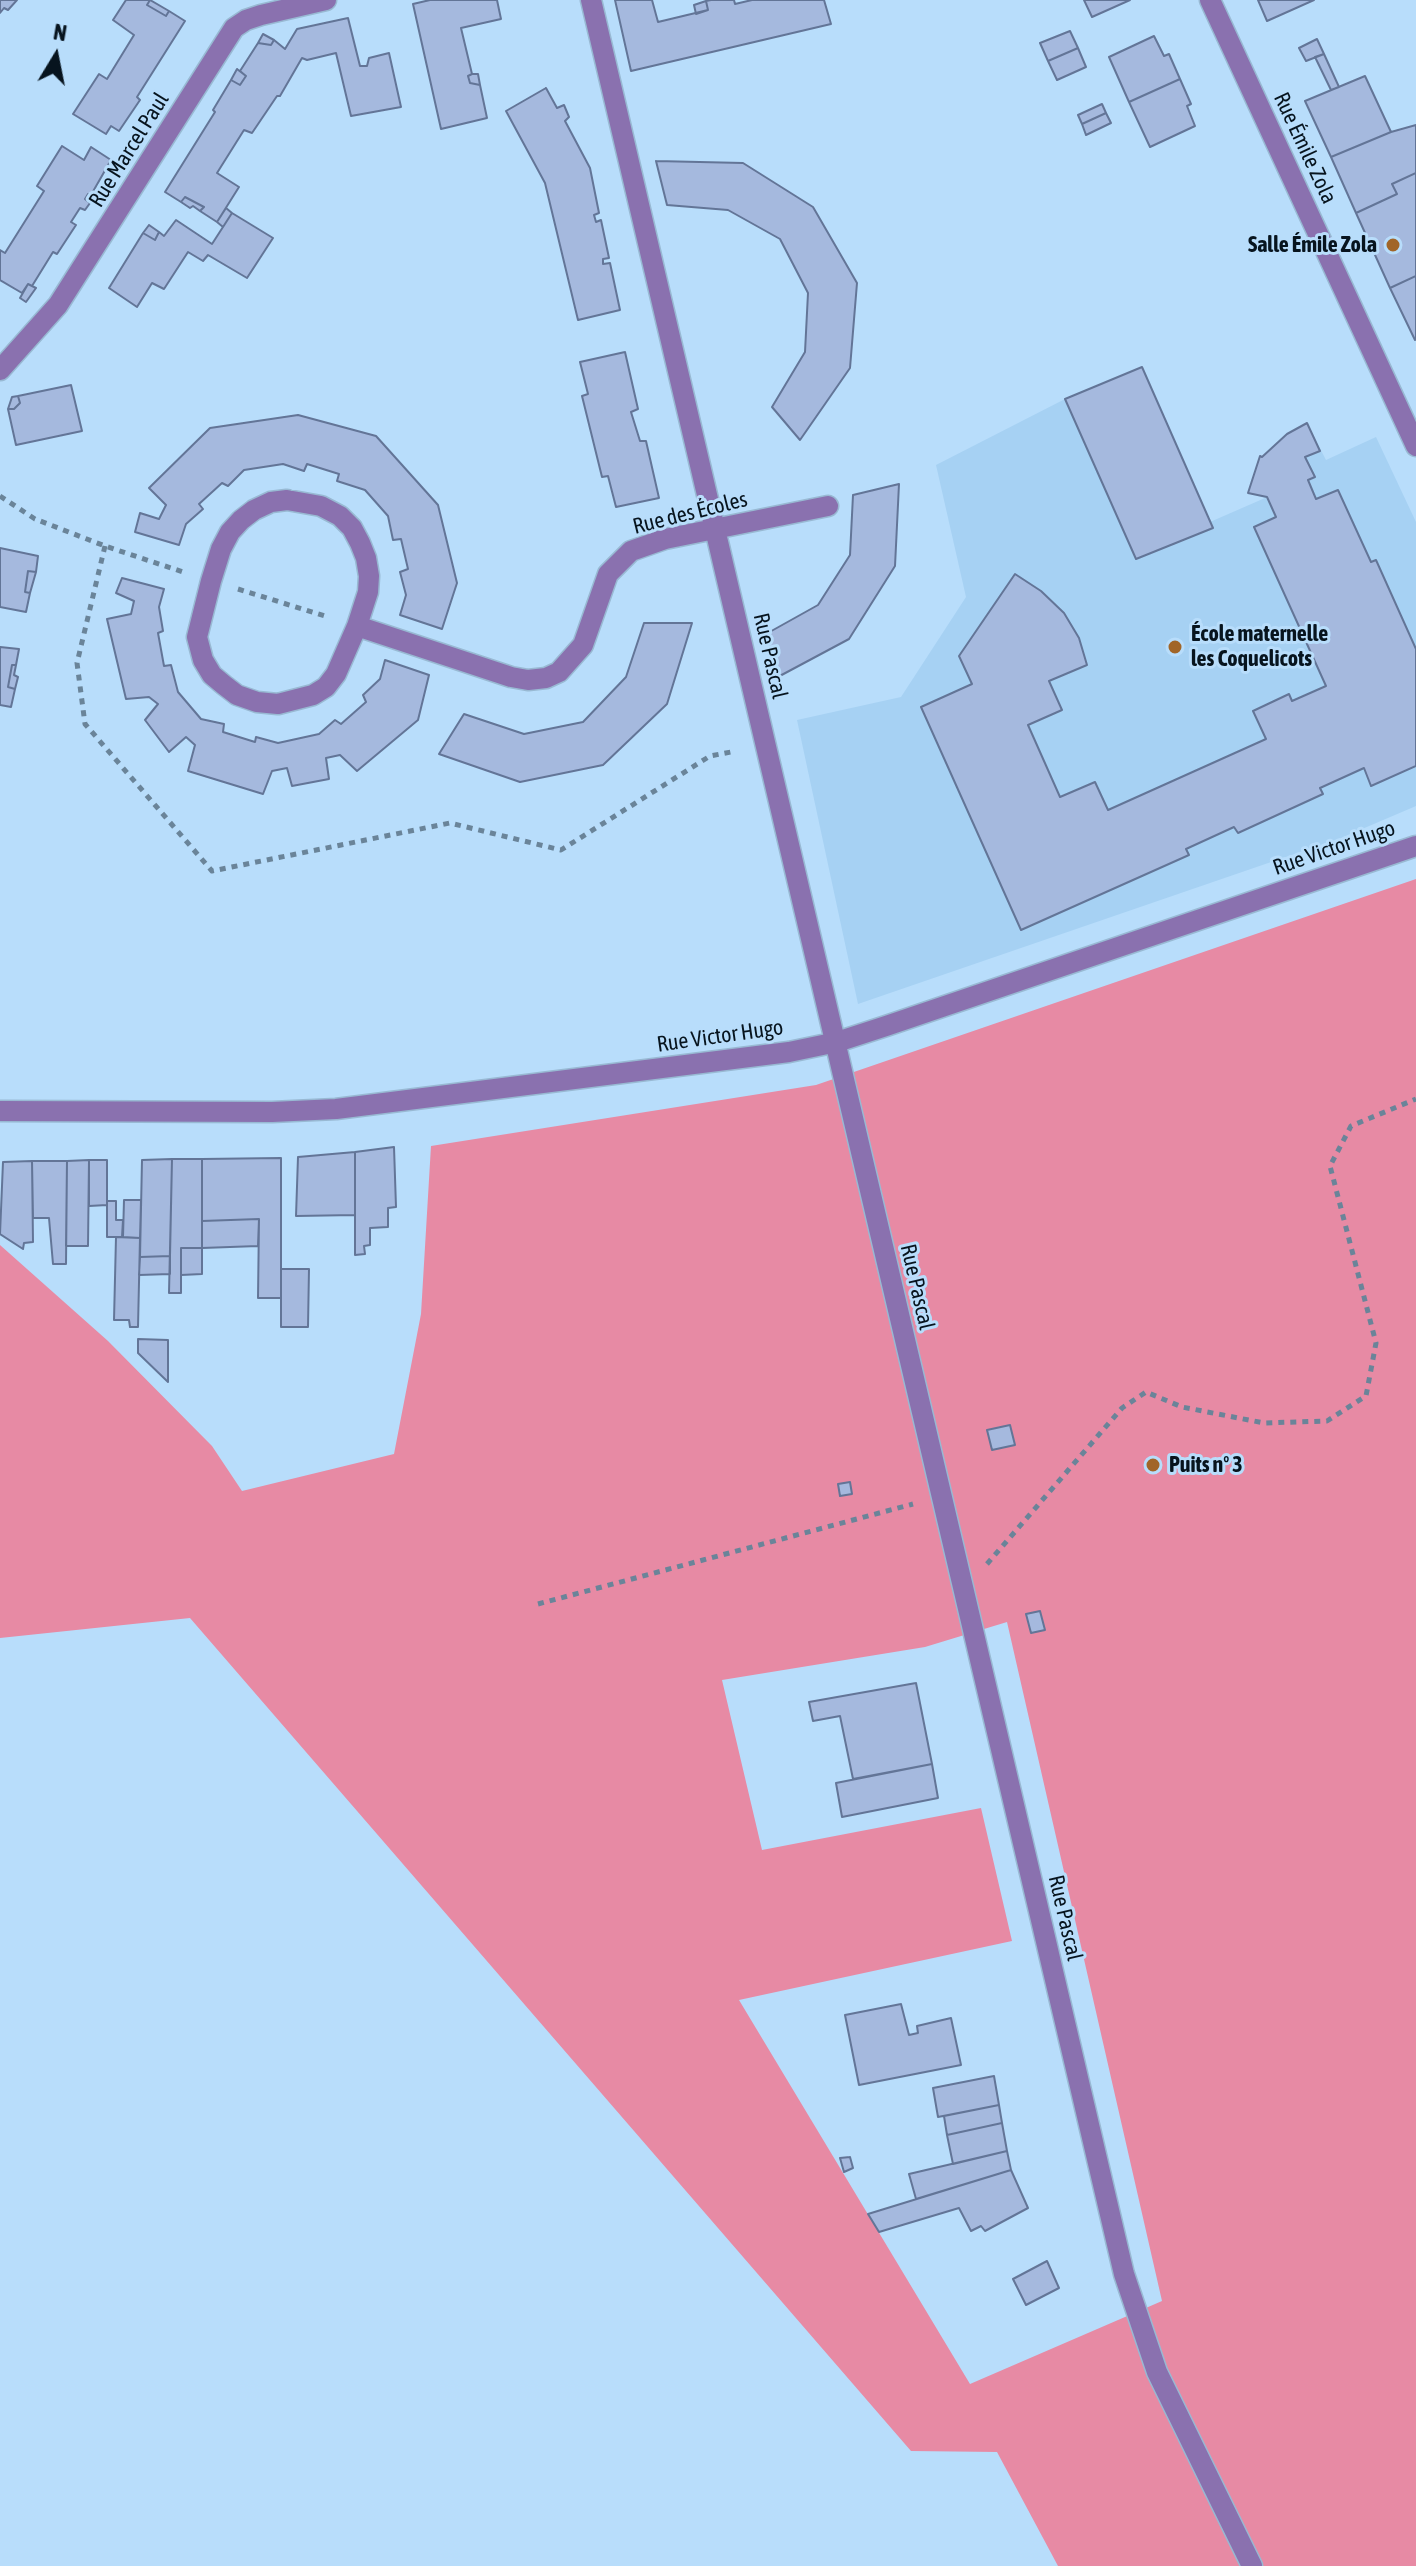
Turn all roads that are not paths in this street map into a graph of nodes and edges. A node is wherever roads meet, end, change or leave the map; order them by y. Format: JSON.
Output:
{"nodes":[{"id":1,"x":326,"y":0,"type":"edge"},
{"id":2,"x":591,"y":0,"type":"edge"},
{"id":3,"x":1210,"y":0,"type":"edge"},
{"id":4,"x":0,"y":370,"type":"edge"},
{"id":5,"x":1416,"y":446,"type":"edge"},
{"id":6,"x":828,"y":506,"type":"dead end"},
{"id":7,"x":715,"y":528,"type":"junction"},
{"id":8,"x":357,"y":626,"type":"junction"},
{"id":9,"x":1416,"y":846,"type":"edge"},
{"id":10,"x":837,"y":1042,"type":"junction"},
{"id":11,"x":0,"y":1111,"type":"edge"},
{"id":12,"x":1252,"y":2566,"type":"edge"}],
"edges":[{"from":1,"to":4,"type":"street","name":"Rue Marcel Paul"},
{"from":2,"to":7,"type":"street","name":"Rue Pascal"},
{"from":3,"to":5,"type":"street","name":"Rue Émile Zola"},
{"from":6,"to":7,"type":"street","name":"Rue des Écoles"},
{"from":7,"to":8,"type":"street","name":"Rue des Écoles"},
{"from":7,"to":10,"type":"street","name":"Rue Pascal"},
{"from":8,"to":8,"type":"street"},
{"from":9,"to":10,"type":"street","name":"Rue Victor Hugo"},
{"from":10,"to":11,"type":"street","name":"Rue Victor Hugo"},
{"from":10,"to":12,"type":"street","name":"Rue Pascal"}]}
